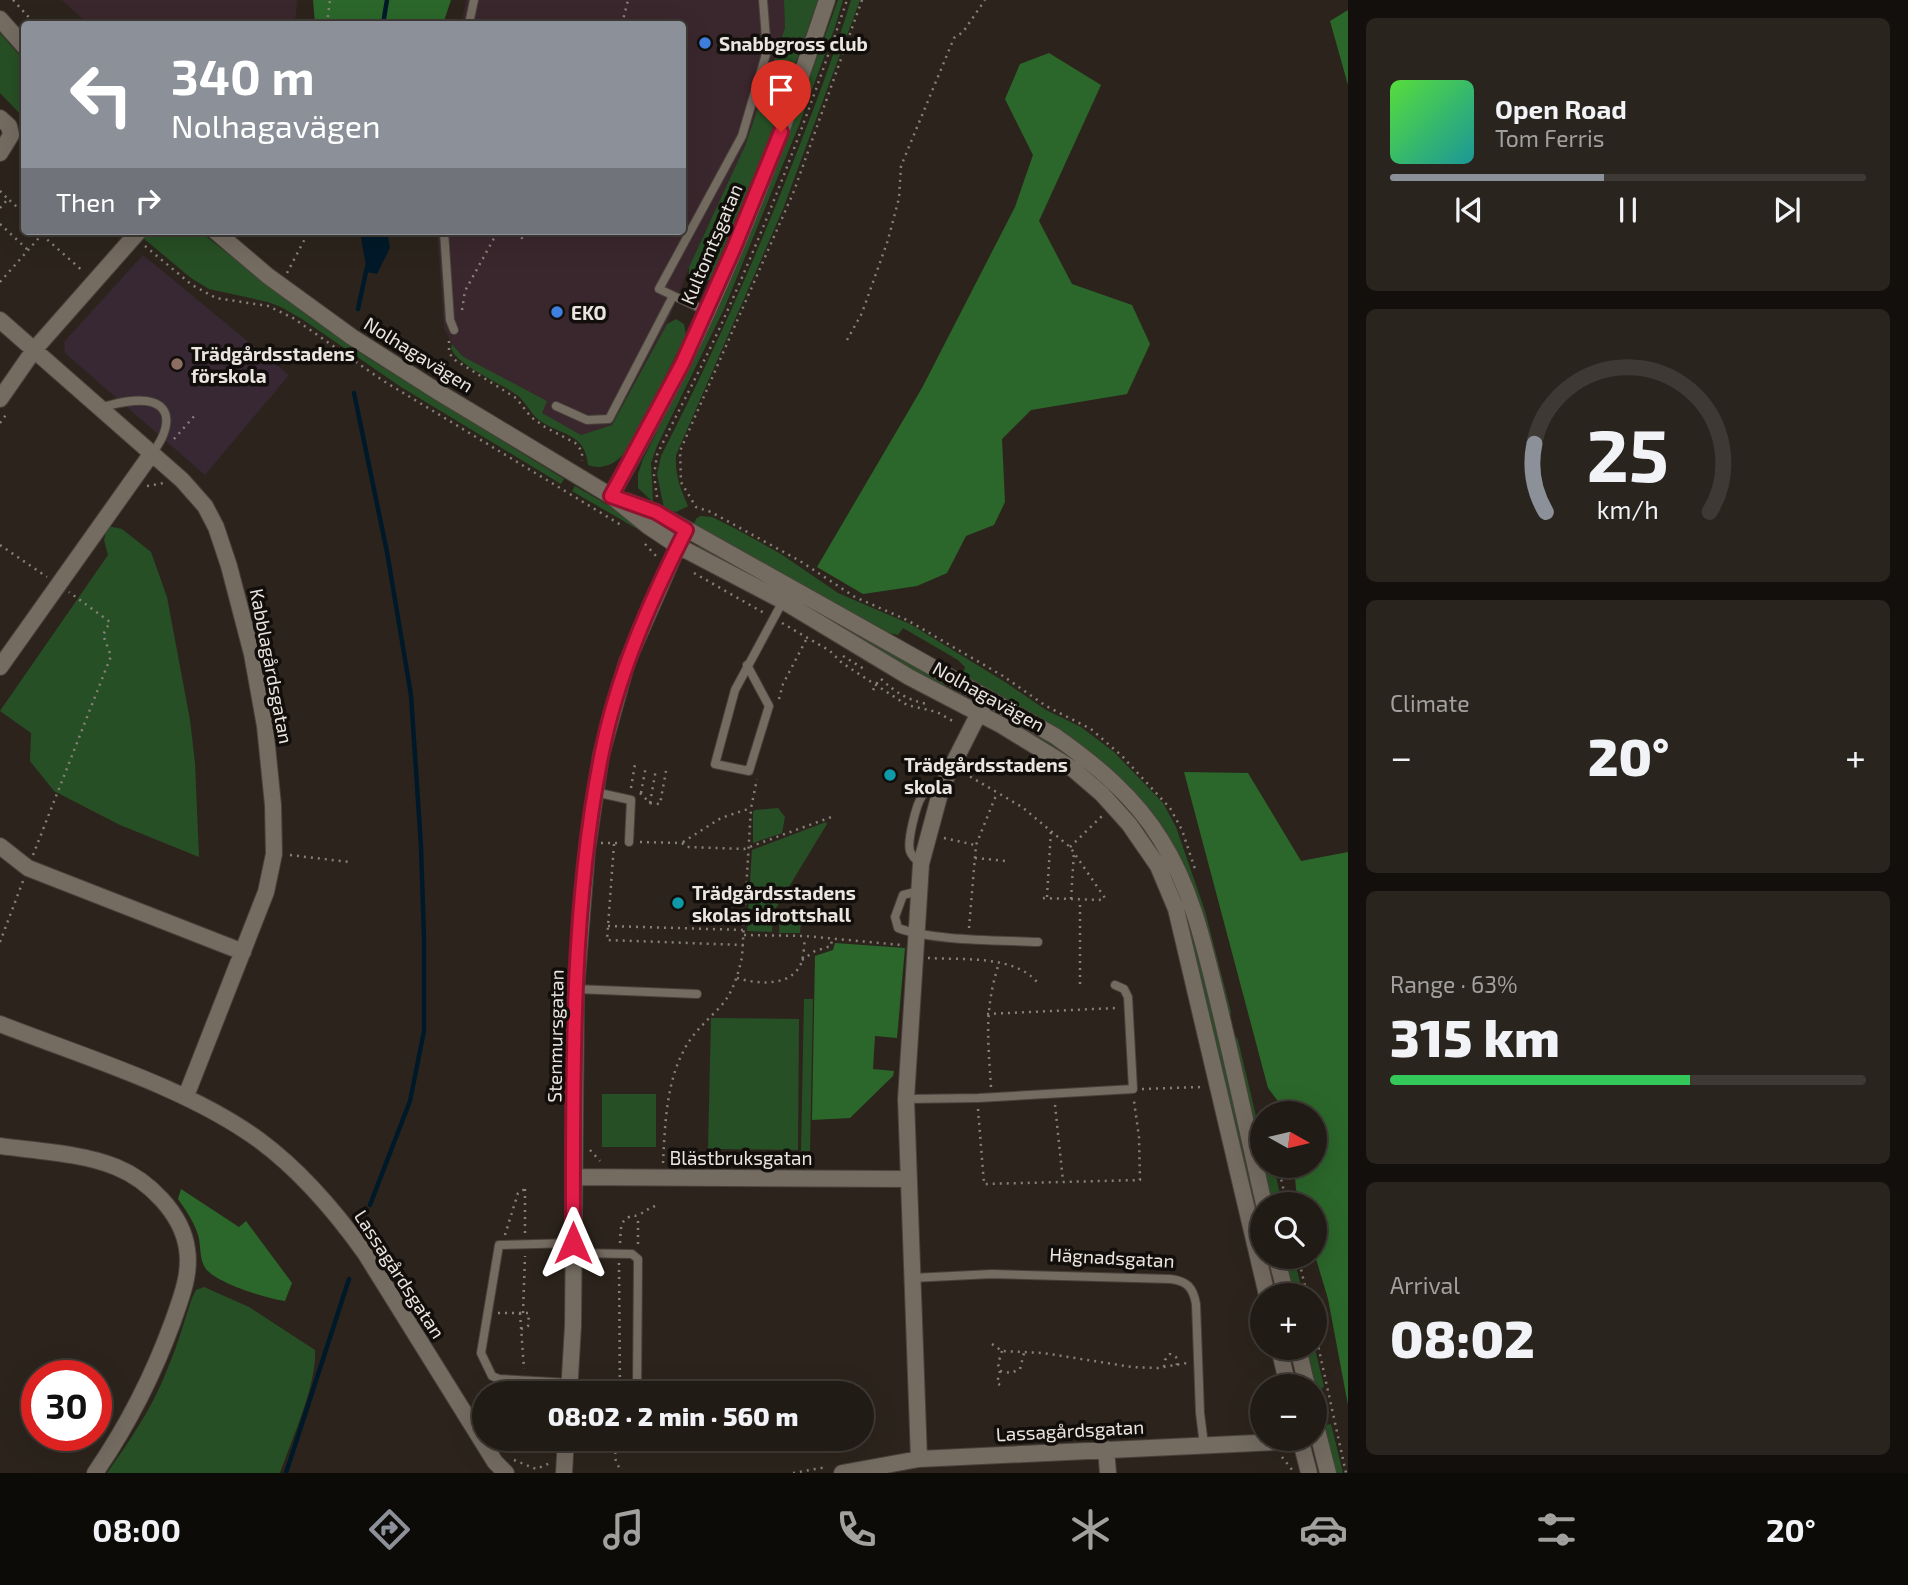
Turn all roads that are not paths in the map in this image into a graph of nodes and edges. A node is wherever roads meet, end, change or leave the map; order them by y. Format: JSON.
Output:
{"nodes":[{"id":1,"x":474,"y":0,"type":"edge"},
{"id":2,"x":763,"y":0,"type":"edge"},
{"id":3,"x":827,"y":0,"type":"edge"},
{"id":4,"x":0,"y":19,"type":"edge"},
{"id":5,"x":470,"y":21,"type":"edge"},
{"id":6,"x":21,"y":43,"type":"edge"},
{"id":7,"x":0,"y":118,"type":"edge"},
{"id":8,"x":0,"y":153,"type":"edge"},
{"id":9,"x":135,"y":235,"type":"edge"},
{"id":10,"x":220,"y":235,"type":"edge"},
{"id":11,"x":444,"y":235,"type":"edge"},
{"id":12,"x":673,"y":296,"type":"junction"},
{"id":13,"x":706,"y":311,"type":"junction"},
{"id":14,"x":0,"y":320,"type":"edge"},
{"id":15,"x":454,"y":330,"type":"dead end"},
{"id":16,"x":34,"y":350,"type":"junction"},
{"id":17,"x":7,"y":400,"type":"edge"},
{"id":18,"x":556,"y":406,"type":"dead end"},
{"id":19,"x":101,"y":407,"type":"junction"},
{"id":20,"x":156,"y":448,"type":"junction"},
{"id":21,"x":611,"y":496,"type":"junction"},
{"id":22,"x":686,"y":530,"type":"junction"},
{"id":23,"x":678,"y":546,"type":"junction"},
{"id":24,"x":783,"y":601,"type":"junction"},
{"id":25,"x":747,"y":664,"type":"junction"},
{"id":26,"x":0,"y":667,"type":"edge"},
{"id":27,"x":986,"y":698,"type":"junction"},
{"id":28,"x":978,"y":714,"type":"junction"},
{"id":29,"x":595,"y":792,"type":"junction"},
{"id":30,"x":629,"y":842,"type":"road end"},
{"id":31,"x":0,"y":846,"type":"edge"},
{"id":32,"x":913,"y":932,"type":"junction"},
{"id":33,"x":1038,"y":942,"type":"dead end"},
{"id":34,"x":243,"y":952,"type":"junction"},
{"id":35,"x":622,"y":981,"type":"dead end"},
{"id":36,"x":1115,"y":985,"type":"dead end"},
{"id":37,"x":576,"y":989,"type":"junction"},
{"id":38,"x":622,"y":991,"type":"junction"},
{"id":39,"x":697,"y":994,"type":"dead end"},
{"id":40,"x":0,"y":1024,"type":"edge"},
{"id":41,"x":186,"y":1096,"type":"junction"},
{"id":42,"x":906,"y":1099,"type":"junction"},
{"id":43,"x":0,"y":1146,"type":"edge"},
{"id":44,"x":573,"y":1177,"type":"junction"},
{"id":45,"x":908,"y":1179,"type":"junction"},
{"id":46,"x":1261,"y":1192,"type":"edge"},
{"id":47,"x":573,"y":1248,"type":"junction"},
{"id":48,"x":912,"y":1278,"type":"junction"},
{"id":49,"x":1258,"y":1283,"type":"edge"},
{"id":50,"x":530,"y":1381,"type":"edge"},
{"id":51,"x":569,"y":1381,"type":"edge"},
{"id":52,"x":637,"y":1381,"type":"edge"},
{"id":53,"x":1250,"y":1442,"type":"edge"},
{"id":54,"x":1204,"y":1445,"type":"junction"},
{"id":55,"x":1106,"y":1449,"type":"junction"},
{"id":56,"x":565,"y":1451,"type":"edge"},
{"id":57,"x":1308,"y":1451,"type":"edge"},
{"id":58,"x":1315,"y":1451,"type":"edge"},
{"id":59,"x":919,"y":1459,"type":"junction"},
{"id":60,"x":962,"y":1465,"type":"edge"},
{"id":61,"x":838,"y":1469,"type":"edge"},
{"id":62,"x":95,"y":1473,"type":"edge"},
{"id":63,"x":506,"y":1473,"type":"edge"},
{"id":64,"x":564,"y":1473,"type":"edge"},
{"id":65,"x":1108,"y":1473,"type":"edge"},
{"id":66,"x":1309,"y":1473,"type":"edge"},
{"id":67,"x":1328,"y":1473,"type":"edge"}],
"edges":[{"from":1,"to":5,"type":"lane"},
{"from":2,"to":12,"type":"lane"},
{"from":3,"to":13,"type":"street","name":"Kultomtsgatan"},
{"from":4,"to":6,"type":"street"},
{"from":7,"to":8,"type":"street"},
{"from":9,"to":16,"type":"street"},
{"from":10,"to":21,"type":"street","name":"Nolhagavägen"},
{"from":11,"to":15,"type":"lane"},
{"from":12,"to":13,"type":"lane"},
{"from":12,"to":18,"type":"lane"},
{"from":13,"to":21,"type":"street","name":"Kultomtsgatan"},
{"from":14,"to":16,"type":"street","name":"Kabblagårdsgatan"},
{"from":16,"to":17,"type":"street"},
{"from":16,"to":19,"type":"street","name":"Kabblagårdsgatan"},
{"from":19,"to":20,"type":"street","name":"Kabblagårdsgatan"},
{"from":19,"to":20,"type":"lane"},
{"from":20,"to":26,"type":"street"},
{"from":20,"to":34,"type":"street","name":"Kabblagårdsgatan"},
{"from":21,"to":22,"type":"street","name":"Nolhagavägen"},
{"from":21,"to":23,"type":"street","name":"Nolhagavägen"},
{"from":22,"to":23,"type":"street","name":"Stenmursgatan"},
{"from":22,"to":27,"type":"street","name":"Nolhagavägen"},
{"from":23,"to":24,"type":"street","name":"Nolhagavägen"},
{"from":23,"to":29,"type":"street","name":"Stenmursgatan"},
{"from":24,"to":25,"type":"lane"},
{"from":24,"to":28,"type":"street","name":"Nolhagavägen"},
{"from":25,"to":25,"type":"lane"},
{"from":27,"to":28,"type":"street"},
{"from":27,"to":46,"type":"street","name":"Nolhagavägen"},
{"from":28,"to":32,"type":"street"},
{"from":28,"to":49,"type":"street","name":"Nolhagavägen"},
{"from":29,"to":30,"type":"lane"},
{"from":29,"to":37,"type":"street","name":"Stenmursgatan"},
{"from":31,"to":34,"type":"street"},
{"from":32,"to":33,"type":"lane"},
{"from":32,"to":42,"type":"street"},
{"from":34,"to":41,"type":"street","name":"Kabblagårdsgatan"},
{"from":35,"to":38,"type":"lane"},
{"from":36,"to":42,"type":"lane"},
{"from":37,"to":38,"type":"lane"},
{"from":37,"to":44,"type":"street","name":"Stenmursgatan"},
{"from":38,"to":39,"type":"lane"},
{"from":40,"to":41,"type":"street","name":"Lassagårdsgatan"},
{"from":41,"to":63,"type":"street","name":"Lassagårdsgatan"},
{"from":42,"to":45,"type":"street"},
{"from":43,"to":62,"type":"street"},
{"from":44,"to":45,"type":"street","name":"Blästbruksgatan"},
{"from":44,"to":47,"type":"street","name":"Stenmursgatan"},
{"from":45,"to":48,"type":"street"},
{"from":47,"to":50,"type":"lane"},
{"from":47,"to":51,"type":"street","name":"Stenmursgatan"},
{"from":47,"to":52,"type":"lane"},
{"from":48,"to":54,"type":"lane","name":"Hägnadsgatan"},
{"from":48,"to":59,"type":"street"},
{"from":53,"to":54,"type":"street","name":"Lassagårdsgatan"},
{"from":54,"to":55,"type":"street","name":"Lassagårdsgatan"},
{"from":55,"to":60,"type":"street","name":"Lassagårdsgatan"},
{"from":55,"to":65,"type":"street"},
{"from":56,"to":64,"type":"street"},
{"from":57,"to":66,"type":"street"},
{"from":58,"to":67,"type":"street"},
{"from":59,"to":60,"type":"street","name":"Lassagårdsgatan"},
{"from":59,"to":61,"type":"street","name":"Lassagårdsgatan"}]}
